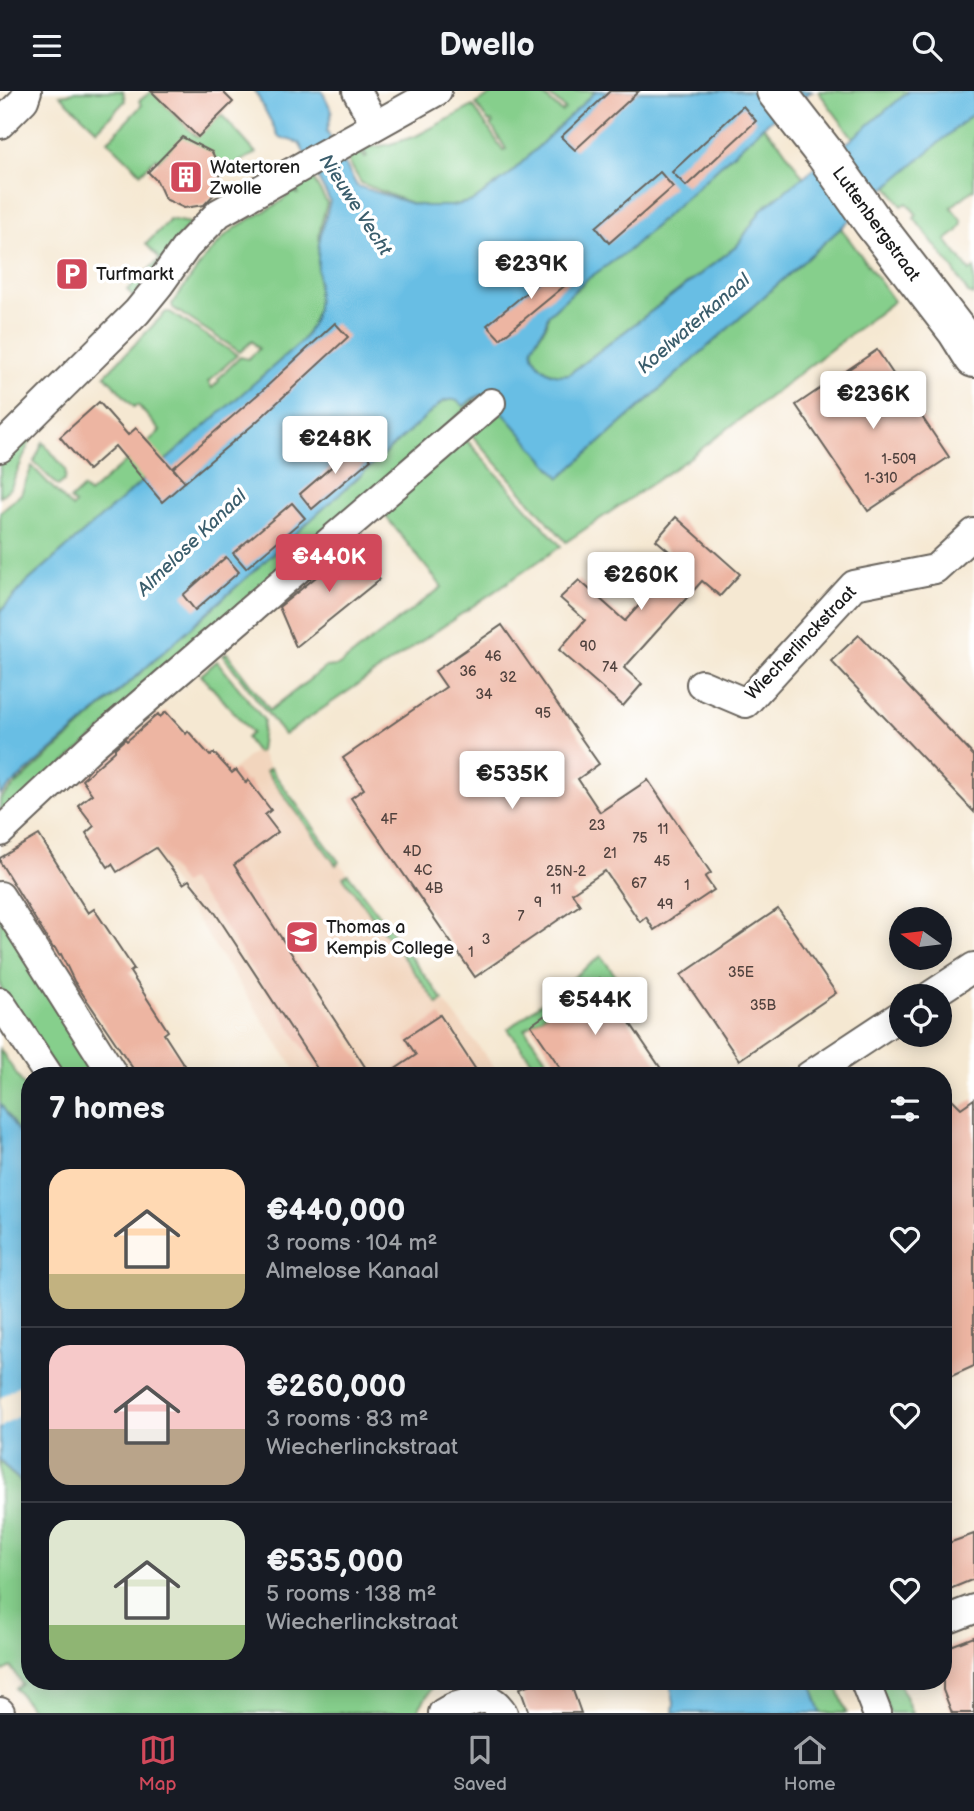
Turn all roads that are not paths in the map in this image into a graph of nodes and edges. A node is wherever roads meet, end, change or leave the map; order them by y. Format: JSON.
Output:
{"nodes":[{"id":1,"x":357,"y":91,"type":"edge"},
{"id":2,"x":437,"y":91,"type":"edge"},
{"id":3,"x":22,"y":94,"type":"edge"},
{"id":4,"x":784,"y":100,"type":"edge"},
{"id":5,"x":0,"y":124,"type":"edge"},
{"id":6,"x":375,"y":125,"type":"junction"},
{"id":7,"x":974,"y":358,"type":"edge"},
{"id":8,"x":491,"y":403,"type":"dead end"},
{"id":9,"x":0,"y":449,"type":"edge"},
{"id":10,"x":974,"y":533,"type":"edge"},
{"id":11,"x":701,"y":684,"type":"dead end"},
{"id":12,"x":0,"y":832,"type":"edge"},
{"id":13,"x":0,"y":896,"type":"edge"},
{"id":14,"x":974,"y":967,"type":"edge"},
{"id":15,"x":948,"y":984,"type":"edge"},
{"id":16,"x":0,"y":1002,"type":"edge"},
{"id":17,"x":889,"y":1023,"type":"edge"},
{"id":18,"x":43,"y":1067,"type":"edge"},
{"id":19,"x":108,"y":1067,"type":"edge"},
{"id":20,"x":823,"y":1067,"type":"edge"},
{"id":21,"x":974,"y":1609,"type":"edge"},
{"id":22,"x":952,"y":1618,"type":"edge"},
{"id":23,"x":868,"y":1690,"type":"edge"},
{"id":24,"x":443,"y":1713,"type":"edge"},
{"id":25,"x":503,"y":1713,"type":"edge"},
{"id":26,"x":877,"y":1713,"type":"edge"}],
"edges":[{"from":1,"to":6,"type":"street"},
{"from":2,"to":6,"type":"street"},
{"from":3,"to":5,"type":"street"},
{"from":4,"to":7,"type":"main road","name":"Luttenbergstraat"},
{"from":6,"to":9,"type":"street"},
{"from":8,"to":12,"type":"street"},
{"from":10,"to":11,"type":"street","name":"Wiecherlinckstraat"},
{"from":13,"to":19,"type":"street"},
{"from":14,"to":15,"type":"street"},
{"from":16,"to":18,"type":"street"},
{"from":17,"to":20,"type":"street"},
{"from":21,"to":22,"type":"street"},
{"from":23,"to":26,"type":"street"},
{"from":24,"to":25,"type":"street"}]}
